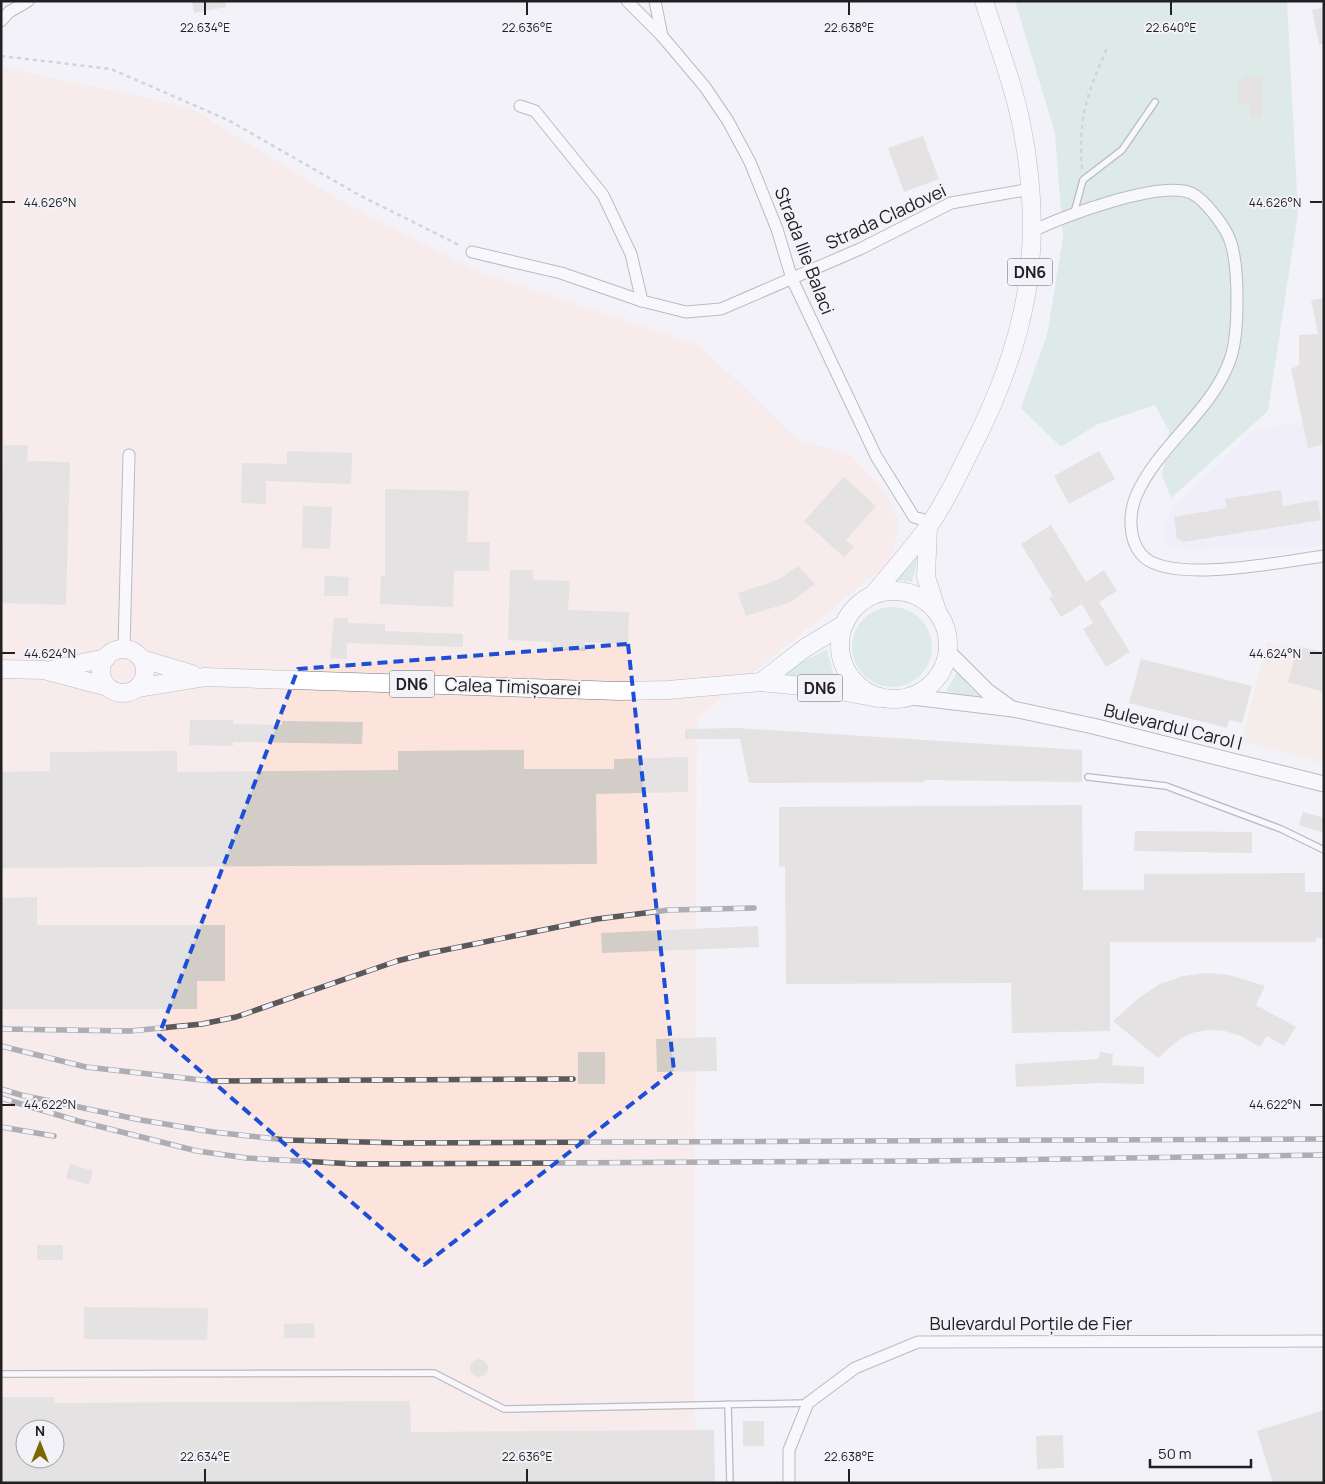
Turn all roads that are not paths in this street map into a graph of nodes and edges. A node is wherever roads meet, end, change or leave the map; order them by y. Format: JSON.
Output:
{"nodes":[{"id":1,"x":28,"y":1,"type":"edge"},
{"id":2,"x":627,"y":1,"type":"edge"},
{"id":3,"x":655,"y":1,"type":"edge"},
{"id":4,"x":984,"y":1,"type":"edge"},
{"id":5,"x":1,"y":22,"type":"edge"},
{"id":6,"x":662,"y":36,"type":"junction"},
{"id":7,"x":1155,"y":102,"type":"dead end"},
{"id":8,"x":520,"y":106,"type":"dead end"},
{"id":9,"x":1031,"y":189,"type":"junction"},
{"id":10,"x":1074,"y":213,"type":"junction"},
{"id":11,"x":1032,"y":230,"type":"junction"},
{"id":12,"x":472,"y":252,"type":"road end"},
{"id":13,"x":792,"y":279,"type":"junction"},
{"id":14,"x":642,"y":301,"type":"junction"},
{"id":15,"x":129,"y":455,"type":"dead end"},
{"id":16,"x":930,"y":524,"type":"junction"},
{"id":17,"x":1324,"y":556,"type":"edge"},
{"id":18,"x":869,"y":595,"type":"junction"},
{"id":19,"x":938,"y":613,"type":"junction"},
{"id":20,"x":842,"y":620,"type":"junction"},
{"id":21,"x":124,"y":649,"type":"junction"},
{"id":22,"x":948,"y":652,"type":"junction"},
{"id":23,"x":106,"y":658,"type":"junction"},
{"id":24,"x":142,"y":659,"type":"junction"},
{"id":25,"x":1,"y":669,"type":"edge"},
{"id":26,"x":44,"y":670,"type":"junction"},
{"id":27,"x":205,"y":677,"type":"junction"},
{"id":28,"x":761,"y":682,"type":"junction"},
{"id":29,"x":108,"y":687,"type":"junction"},
{"id":30,"x":137,"y":688,"type":"junction"},
{"id":31,"x":912,"y":697,"type":"junction"},
{"id":32,"x":878,"y":698,"type":"junction"},
{"id":33,"x":1013,"y":709,"type":"junction"},
{"id":34,"x":1088,"y":777,"type":"dead end"},
{"id":35,"x":1324,"y":784,"type":"edge"},
{"id":36,"x":1324,"y":850,"type":"edge"},
{"id":37,"x":1324,"y":1341,"type":"edge"},
{"id":38,"x":1,"y":1374,"type":"edge"},
{"id":39,"x":808,"y":1403,"type":"junction"},
{"id":40,"x":728,"y":1404,"type":"junction"},
{"id":41,"x":730,"y":1483,"type":"edge"},
{"id":42,"x":789,"y":1483,"type":"edge"}],
"edges":[{"from":1,"to":5,"type":"street"},
{"from":2,"to":6,"type":"street","name":"Strada Ilie Balaci"},
{"from":3,"to":6,"type":"street"},
{"from":4,"to":9,"type":"main road","number":"DN6"},
{"from":6,"to":13,"type":"street","name":"Strada Ilie Balaci"},
{"from":7,"to":10,"type":"lane"},
{"from":8,"to":14,"type":"street"},
{"from":9,"to":11,"type":"main road","number":"DN6"},
{"from":9,"to":13,"type":"street","name":"Strada Cladovei"},
{"from":10,"to":11,"type":"street"},
{"from":10,"to":17,"type":"street"},
{"from":11,"to":16,"type":"main road","number":"DN6"},
{"from":12,"to":14,"type":"street","name":"Strada Cladovei"},
{"from":13,"to":14,"type":"street","name":"Strada Cladovei"},
{"from":13,"to":16,"type":"street","name":"Strada Ilie Balaci"},
{"from":15,"to":21,"type":"street"},
{"from":16,"to":18,"type":"main road","number":"DN6"},
{"from":16,"to":19,"type":"main road","number":"DN6"},
{"from":18,"to":19,"type":"main road"},
{"from":18,"to":20,"type":"main road","number":"DN6"},
{"from":19,"to":22,"type":"main road","number":"DN6"},
{"from":20,"to":28,"type":"main road","number":"DN6"},
{"from":20,"to":32,"type":"main road","number":"DN6"},
{"from":21,"to":23,"type":"main road","number":"DN6"},
{"from":21,"to":24,"type":"main road","number":"DN6"},
{"from":22,"to":31,"type":"main road","number":"DN6"},
{"from":22,"to":33,"type":"main road","name":"Bulevardul Carol I"},
{"from":23,"to":26,"type":"main road","number":"DN6"},
{"from":23,"to":29,"type":"main road"},
{"from":24,"to":27,"type":"main road","name":"Calea Timișoarei","number":"DN6"},
{"from":24,"to":30,"type":"main road"},
{"from":25,"to":26,"type":"main road","number":"DN6"},
{"from":26,"to":29,"type":"main road","number":"DN6"},
{"from":27,"to":28,"type":"main road","name":"Calea Timișoarei","number":"DN6"},
{"from":27,"to":30,"type":"main road","name":"Calea Timișoarei","number":"DN6"},
{"from":28,"to":32,"type":"main road","name":"Calea Timișoarei","number":"DN6"},
{"from":29,"to":30,"type":"main road","number":"DN6"},
{"from":31,"to":32,"type":"main road","number":"DN6"},
{"from":31,"to":33,"type":"main road","name":"Bulevardul Carol I"},
{"from":33,"to":35,"type":"main road","name":"Bulevardul Carol I"},
{"from":34,"to":36,"type":"lane"},
{"from":37,"to":39,"type":"street","name":"Bulevardul Porțile de Fier"},
{"from":38,"to":40,"type":"lane"},
{"from":39,"to":40,"type":"lane"},
{"from":39,"to":42,"type":"street"},
{"from":40,"to":41,"type":"lane"}]}
